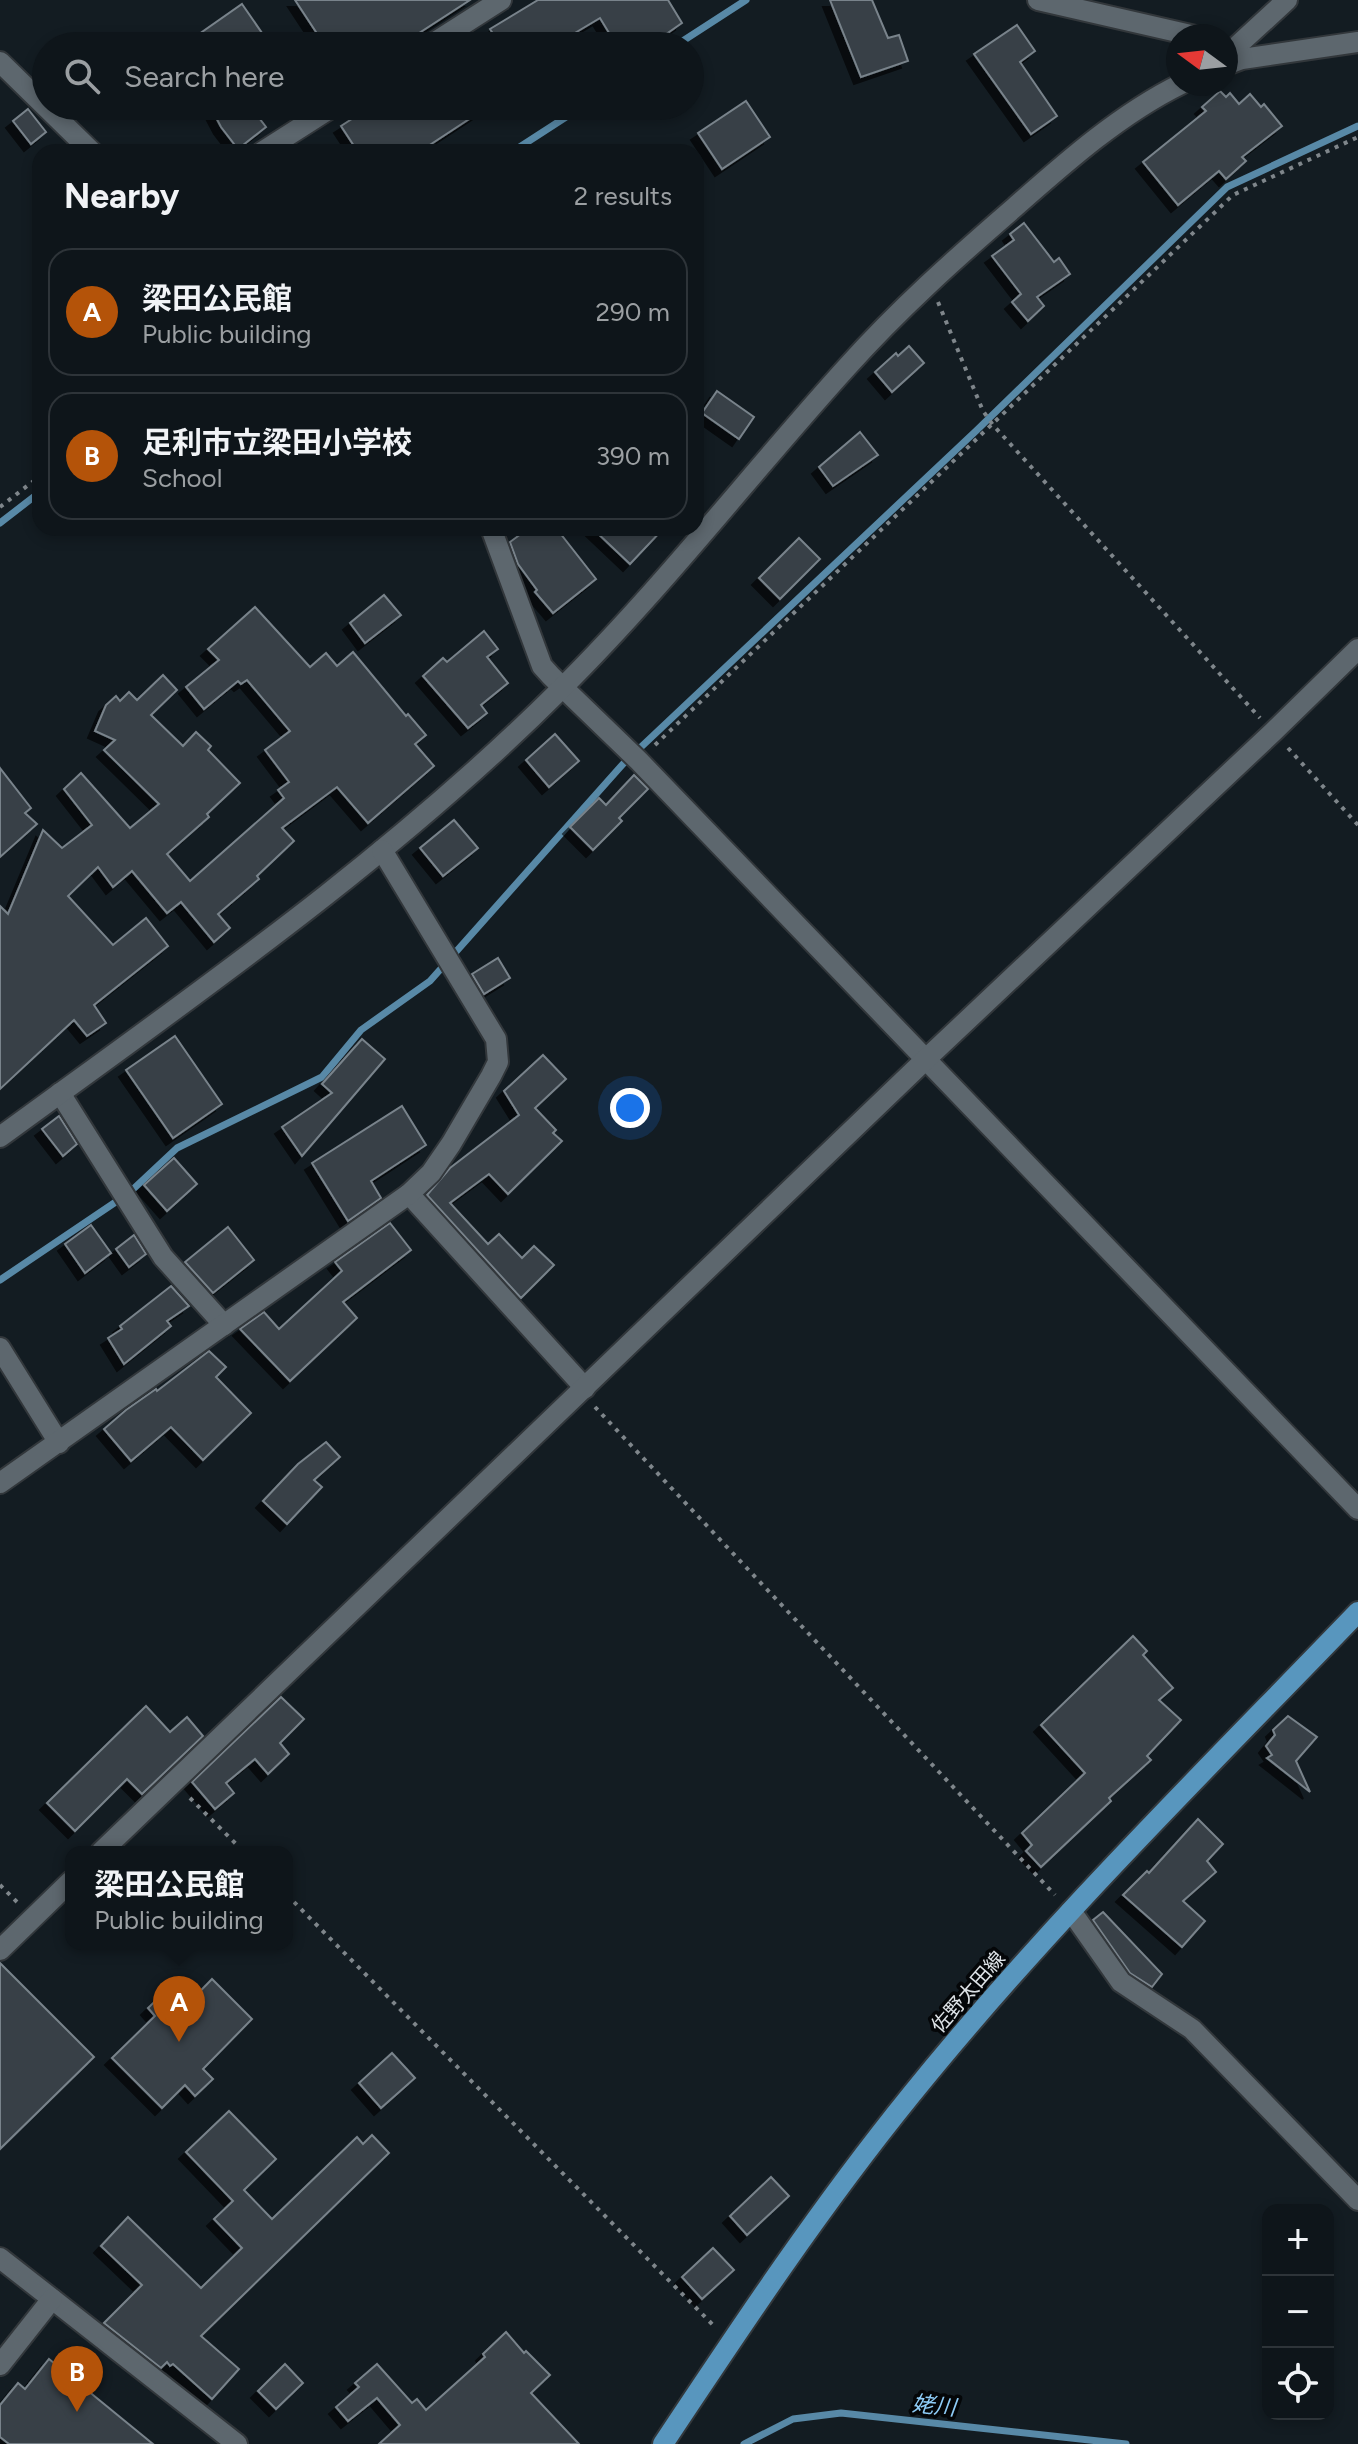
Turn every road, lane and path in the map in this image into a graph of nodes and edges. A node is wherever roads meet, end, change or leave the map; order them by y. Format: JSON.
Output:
{"nodes":[{"id":1,"x":501,"y":0,"type":"edge"},
{"id":2,"x":1038,"y":0,"type":"edge"},
{"id":3,"x":1287,"y":0,"type":"edge"},
{"id":4,"x":1166,"y":29,"type":"edge"},
{"id":5,"x":451,"y":32,"type":"edge"},
{"id":6,"x":1358,"y":42,"type":"edge"},
{"id":7,"x":1238,"y":48,"type":"edge"},
{"id":8,"x":1238,"y":53,"type":"edge"},
{"id":9,"x":0,"y":62,"type":"edge"},
{"id":10,"x":32,"y":93,"type":"edge"},
{"id":11,"x":1166,"y":93,"type":"edge"},
{"id":12,"x":59,"y":120,"type":"edge"},
{"id":13,"x":312,"y":120,"type":"edge"},
{"id":14,"x":1358,"y":137,"type":"edge"},
{"id":15,"x":84,"y":144,"type":"edge"},
{"id":16,"x":275,"y":144,"type":"edge"},
{"id":17,"x":928,"y":282,"type":"junction"},
{"id":18,"x":993,"y":425,"type":"junction"},
{"id":19,"x":32,"y":482,"type":"edge"},
{"id":20,"x":0,"y":507,"type":"edge"},
{"id":21,"x":704,"y":533,"type":"edge"},
{"id":22,"x":494,"y":536,"type":"edge"},
{"id":23,"x":701,"y":536,"type":"edge"},
{"id":24,"x":1358,"y":649,"type":"edge"},
{"id":25,"x":564,"y":687,"type":"junction"},
{"id":26,"x":1273,"y":732,"type":"junction"},
{"id":27,"x":639,"y":761,"type":"junction"},
{"id":28,"x":1358,"y":825,"type":"edge"},
{"id":29,"x":382,"y":850,"type":"junction"},
{"id":30,"x":925,"y":1060,"type":"junction"},
{"id":31,"x":60,"y":1093,"type":"junction"},
{"id":32,"x":0,"y":1137,"type":"edge"},
{"id":33,"x":409,"y":1194,"type":"junction"},
{"id":34,"x":224,"y":1325,"type":"junction"},
{"id":35,"x":0,"y":1348,"type":"edge"},
{"id":36,"x":583,"y":1390,"type":"junction"},
{"id":37,"x":59,"y":1443,"type":"junction"},
{"id":38,"x":0,"y":1483,"type":"edge"},
{"id":39,"x":1358,"y":1509,"type":"edge"},
{"id":40,"x":1358,"y":1612,"type":"edge"},
{"id":41,"x":174,"y":1782,"type":"junction"},
{"id":42,"x":107,"y":1846,"type":"edge"},
{"id":43,"x":238,"y":1846,"type":"edge"},
{"id":44,"x":65,"y":1887,"type":"edge"},
{"id":45,"x":293,"y":1901,"type":"edge"},
{"id":46,"x":1071,"y":1911,"type":"junction"},
{"id":47,"x":0,"y":1950,"type":"edge"},
{"id":48,"x":1358,"y":2200,"type":"edge"},
{"id":49,"x":0,"y":2258,"type":"edge"},
{"id":50,"x":52,"y":2299,"type":"junction"},
{"id":51,"x":730,"y":2343,"type":"junction"},
{"id":52,"x":0,"y":2365,"type":"edge"},
{"id":53,"x":237,"y":2444,"type":"edge"},
{"id":54,"x":663,"y":2444,"type":"edge"}],
"edges":[{"from":1,"to":5,"type":"street"},
{"from":2,"to":4,"type":"street"},
{"from":3,"to":7,"type":"street"},
{"from":6,"to":8,"type":"street"},
{"from":9,"to":10,"type":"street"},
{"from":11,"to":17,"type":"street"},
{"from":12,"to":15,"type":"street"},
{"from":13,"to":16,"type":"street"},
{"from":14,"to":18,"type":"path"},
{"from":17,"to":18,"type":"path"},
{"from":17,"to":21,"type":"street"},
{"from":18,"to":26,"type":"path"},
{"from":18,"to":27,"type":"path"},
{"from":19,"to":20,"type":"path"},
{"from":22,"to":25,"type":"street"},
{"from":23,"to":25,"type":"street"},
{"from":24,"to":26,"type":"street"},
{"from":25,"to":27,"type":"street"},
{"from":25,"to":29,"type":"street"},
{"from":26,"to":28,"type":"path"},
{"from":26,"to":30,"type":"street"},
{"from":27,"to":30,"type":"street"},
{"from":29,"to":31,"type":"street"},
{"from":29,"to":33,"type":"street"},
{"from":30,"to":36,"type":"street"},
{"from":30,"to":39,"type":"street"},
{"from":31,"to":32,"type":"street"},
{"from":31,"to":34,"type":"street"},
{"from":33,"to":34,"type":"street"},
{"from":33,"to":36,"type":"street"},
{"from":34,"to":37,"type":"street"},
{"from":35,"to":37,"type":"street"},
{"from":36,"to":41,"type":"street"},
{"from":36,"to":46,"type":"path"},
{"from":37,"to":38,"type":"street"},
{"from":40,"to":46,"type":"main road","name":"佐野太田線"},
{"from":41,"to":42,"type":"street"},
{"from":41,"to":43,"type":"path"},
{"from":44,"to":47,"type":"street"},
{"from":45,"to":51,"type":"path"},
{"from":46,"to":48,"type":"street"},
{"from":46,"to":51,"type":"main road","name":"佐野太田線"},
{"from":49,"to":50,"type":"street"},
{"from":50,"to":52,"type":"street"},
{"from":50,"to":53,"type":"street"},
{"from":51,"to":54,"type":"main road","name":"佐野太田線"}]}
